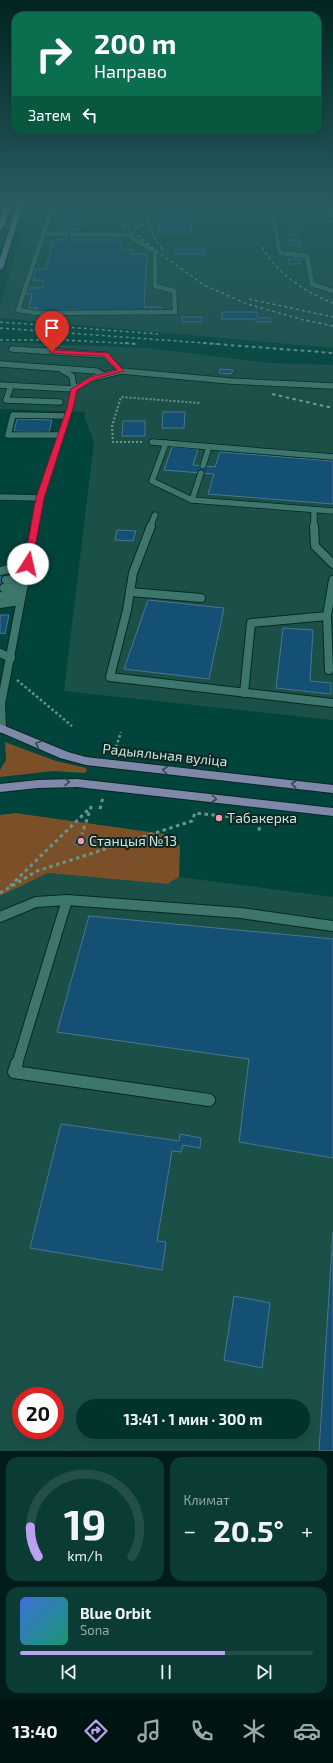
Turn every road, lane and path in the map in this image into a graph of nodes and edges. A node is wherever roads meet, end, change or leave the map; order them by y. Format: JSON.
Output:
{"nodes":[{"id":1,"x":31,"y":270,"type":"edge"},
{"id":2,"x":155,"y":270,"type":"edge"},
{"id":3,"x":309,"y":270,"type":"edge"},
{"id":4,"x":333,"y":291,"type":"edge"},
{"id":5,"x":12,"y":349,"type":"dead end"},
{"id":6,"x":0,"y":364,"type":"edge"},
{"id":7,"x":59,"y":368,"type":"junction"},
{"id":8,"x":121,"y":371,"type":"junction"},
{"id":9,"x":104,"y":375,"type":"junction"},
{"id":10,"x":333,"y":380,"type":"edge"},
{"id":11,"x":0,"y":385,"type":"edge"},
{"id":12,"x":11,"y":386,"type":"junction"},
{"id":13,"x":325,"y":386,"type":"junction"},
{"id":14,"x":333,"y":386,"type":"edge"},
{"id":15,"x":74,"y":389,"type":"junction"},
{"id":16,"x":3,"y":400,"type":"edge"},
{"id":17,"x":60,"y":402,"type":"dead end"},
{"id":18,"x":200,"y":403,"type":"dead end"},
{"id":19,"x":68,"y":416,"type":"junction"},
{"id":20,"x":61,"y":435,"type":"junction"},
{"id":21,"x":152,"y":442,"type":"joint"},
{"id":22,"x":166,"y":443,"type":"junction"},
{"id":23,"x":209,"y":447,"type":"junction"},
{"id":24,"x":333,"y":457,"type":"edge"},
{"id":25,"x":0,"y":497,"type":"edge"},
{"id":26,"x":40,"y":498,"type":"junction"},
{"id":27,"x":192,"y":500,"type":"junction"},
{"id":28,"x":314,"y":510,"type":"junction"},
{"id":29,"x":333,"y":511,"type":"edge"},
{"id":30,"x":155,"y":515,"type":"dead end"},
{"id":31,"x":28,"y":564,"type":"junction"},
{"id":32,"x":333,"y":564,"type":"edge"},
{"id":33,"x":0,"y":571,"type":"edge"},
{"id":34,"x":24,"y":577,"type":"junction"},
{"id":35,"x":6,"y":580,"type":"dead end"},
{"id":36,"x":333,"y":580,"type":"edge"},
{"id":37,"x":23,"y":586,"type":"junction"},
{"id":38,"x":4,"y":588,"type":"dead end"},
{"id":39,"x":130,"y":592,"type":"junction"},
{"id":40,"x":2,"y":596,"type":"dead end"},
{"id":41,"x":21,"y":597,"type":"junction"},
{"id":42,"x":201,"y":598,"type":"dead end"},
{"id":43,"x":0,"y":604,"type":"edge"},
{"id":44,"x":327,"y":616,"type":"junction"},
{"id":45,"x":0,"y":653,"type":"edge"},
{"id":46,"x":11,"y":658,"type":"junction"},
{"id":47,"x":328,"y":670,"type":"dead end"},
{"id":48,"x":8,"y":673,"type":"junction"},
{"id":49,"x":0,"y":680,"type":"edge"},
{"id":50,"x":244,"y":693,"type":"junction"},
{"id":51,"x":333,"y":703,"type":"edge"},
{"id":52,"x":72,"y":726,"type":"dead end"},
{"id":53,"x":1,"y":728,"type":"edge"},
{"id":54,"x":121,"y":732,"type":"dead end"},
{"id":55,"x":116,"y":747,"type":"dead end"},
{"id":56,"x":0,"y":788,"type":"edge"},
{"id":57,"x":333,"y":789,"type":"edge"},
{"id":58,"x":104,"y":791,"type":"dead end"},
{"id":59,"x":100,"y":808,"type":"dead end"},
{"id":60,"x":333,"y":812,"type":"edge"},
{"id":61,"x":258,"y":831,"type":"dead end"},
{"id":62,"x":82,"y":834,"type":"dead end"},
{"id":63,"x":5,"y":890,"type":"junction"},
{"id":64,"x":0,"y":893,"type":"edge"},
{"id":65,"x":67,"y":900,"type":"junction"},
{"id":66,"x":0,"y":917,"type":"edge"},
{"id":67,"x":333,"y":926,"type":"edge"},
{"id":68,"x":209,"y":1100,"type":"dead end"}],
"edges":[{"from":1,"to":2,"type":"lane"},
{"from":3,"to":4,"type":"lane"},
{"from":5,"to":8,"type":"lane"},
{"from":6,"to":7,"type":"lane"},
{"from":7,"to":9,"type":"lane"},
{"from":7,"to":15,"type":"lane"},
{"from":8,"to":9,"type":"lane"},
{"from":8,"to":13,"type":"lane"},
{"from":9,"to":15,"type":"lane"},
{"from":10,"to":13,"type":"lane"},
{"from":11,"to":12,"type":"lane"},
{"from":12,"to":15,"type":"lane"},
{"from":12,"to":16,"type":"lane"},
{"from":13,"to":14,"type":"lane"},
{"from":15,"to":19,"type":"lane"},
{"from":16,"to":17,"type":"lane"},
{"from":18,"to":21,"type":"path"},
{"from":19,"to":20,"type":"lane"},
{"from":19,"to":20,"type":"lane"},
{"from":20,"to":26,"type":"lane"},
{"from":21,"to":22,"type":"lane"},
{"from":22,"to":23,"type":"lane"},
{"from":22,"to":27,"type":"lane"},
{"from":23,"to":24,"type":"lane"},
{"from":23,"to":27,"type":"lane"},
{"from":25,"to":26,"type":"lane"},
{"from":26,"to":31,"type":"lane"},
{"from":27,"to":28,"type":"lane"},
{"from":28,"to":29,"type":"lane"},
{"from":28,"to":32,"type":"lane"},
{"from":30,"to":39,"type":"lane"},
{"from":31,"to":33,"type":"lane"},
{"from":31,"to":34,"type":"lane"},
{"from":34,"to":35,"type":"lane"},
{"from":34,"to":37,"type":"lane"},
{"from":36,"to":44,"type":"lane"},
{"from":37,"to":38,"type":"lane"},
{"from":37,"to":41,"type":"lane"},
{"from":39,"to":42,"type":"lane"},
{"from":39,"to":50,"type":"lane"},
{"from":40,"to":41,"type":"lane"},
{"from":41,"to":43,"type":"lane"},
{"from":41,"to":46,"type":"lane"},
{"from":44,"to":47,"type":"lane"},
{"from":44,"to":50,"type":"lane"},
{"from":45,"to":46,"type":"lane"},
{"from":46,"to":48,"type":"lane"},
{"from":48,"to":49,"type":"lane"},
{"from":48,"to":52,"type":"path"},
{"from":48,"to":53,"type":"lane"},
{"from":50,"to":51,"type":"lane"},
{"from":57,"to":53,"type":"main road","name":"Радыяльная вуліца","one_way":true},
{"from":54,"to":55,"type":"path"},
{"from":56,"to":60,"type":"main road","one_way":true},
{"from":58,"to":59,"type":"path"},
{"from":61,"to":63,"type":"path"},
{"from":62,"to":63,"type":"path"},
{"from":63,"to":64,"type":"path"},
{"from":65,"to":66,"type":"lane"},
{"from":65,"to":67,"type":"lane"},
{"from":65,"to":68,"type":"lane"}]}
